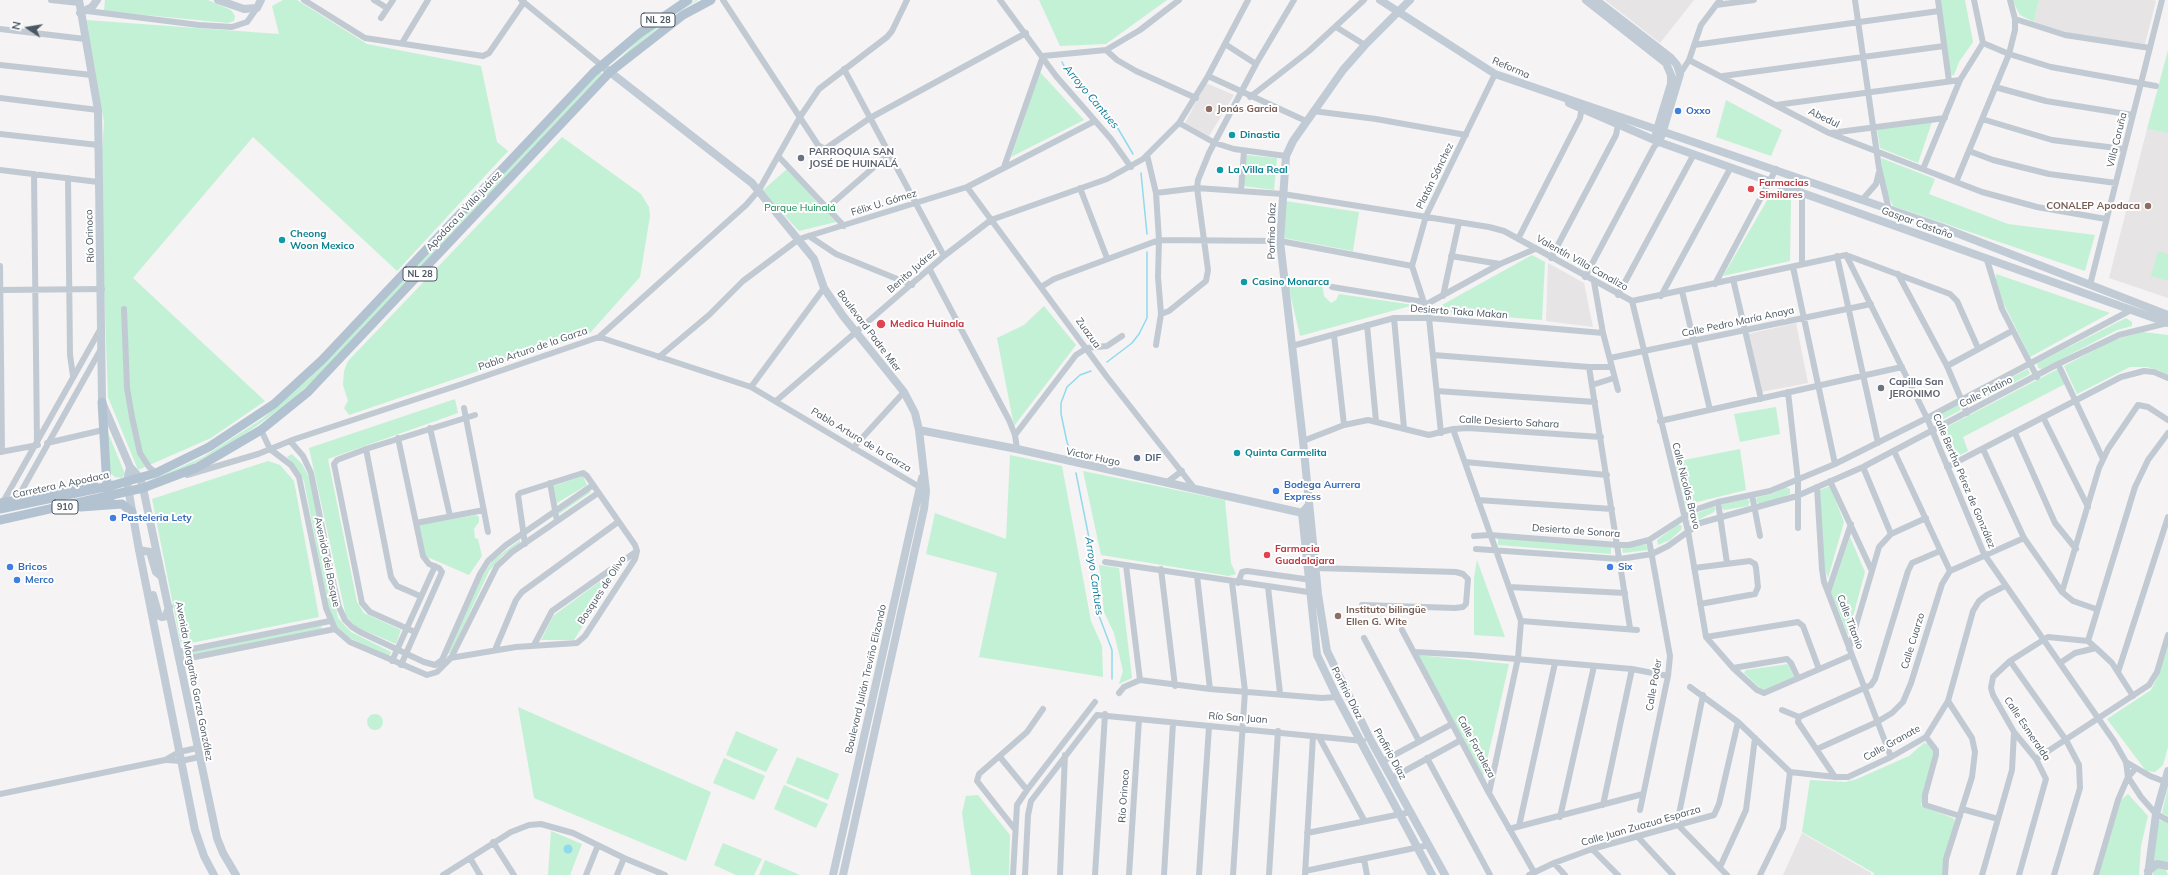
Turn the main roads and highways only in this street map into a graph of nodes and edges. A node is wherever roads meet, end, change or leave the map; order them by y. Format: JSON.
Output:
{"nodes":[{"id":1,"x":688,"y":0,"type":"edge"},
{"id":2,"x":711,"y":0,"type":"edge"},
{"id":3,"x":102,"y":402,"type":"road end"},
{"id":4,"x":127,"y":482,"type":"joint"},
{"id":5,"x":107,"y":486,"type":"junction"},
{"id":6,"x":129,"y":492,"type":"joint"},
{"id":7,"x":110,"y":500,"type":"junction"},
{"id":8,"x":1,"y":505,"type":"edge"},
{"id":9,"x":132,"y":512,"type":"road end"},
{"id":10,"x":0,"y":520,"type":"edge"}],
"edges":[{"from":1,"to":4,"type":"main road","name":"Apodaca a Villa Juárez","number":"NL 28"},
{"from":2,"to":6,"type":"main road","name":"Apodaca a Villa Juárez","number":"NL 28"},
{"from":3,"to":5,"type":"main road"},
{"from":4,"to":5,"type":"main road","name":"Carretera A Apodaca","number":"910"},
{"from":5,"to":7,"type":"main road"},
{"from":5,"to":8,"type":"main road","name":"Carretera A Apodaca","number":"910"},
{"from":5,"to":8,"type":"main road"},
{"from":6,"to":7,"type":"main road","number":"910"},
{"from":7,"to":9,"type":"main road"},
{"from":7,"to":10,"type":"main road","number":"910"}]}
